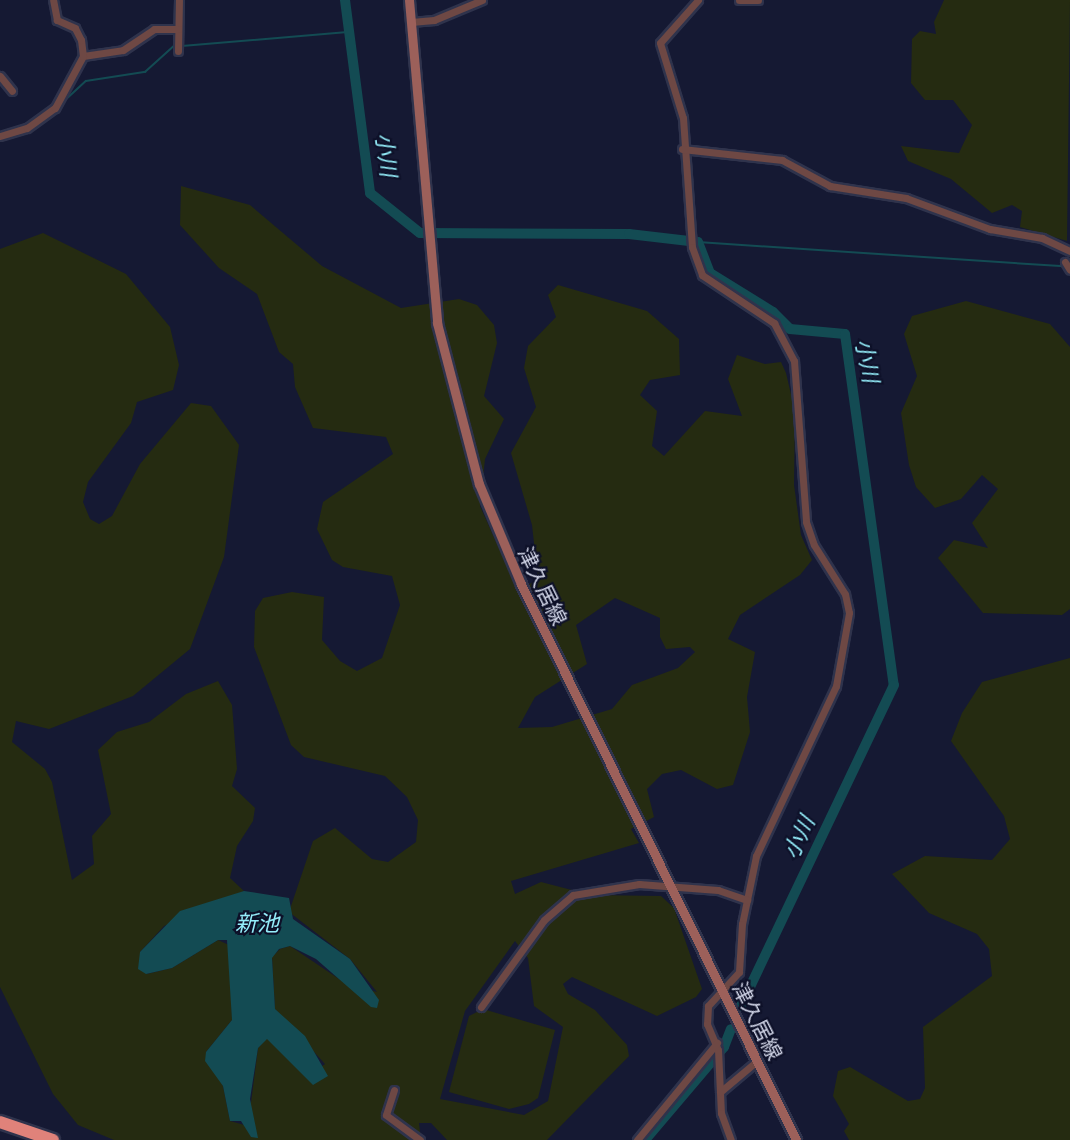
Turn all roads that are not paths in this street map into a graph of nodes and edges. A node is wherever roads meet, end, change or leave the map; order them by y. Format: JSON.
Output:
{"nodes":[{"id":1,"x":52,"y":0,"type":"edge"},
{"id":2,"x":180,"y":0,"type":"edge"},
{"id":3,"x":409,"y":0,"type":"edge"},
{"id":4,"x":482,"y":0,"type":"edge"},
{"id":5,"x":698,"y":0,"type":"edge"},
{"id":6,"x":739,"y":0,"type":"edge"},
{"id":7,"x":758,"y":0,"type":"edge"},
{"id":8,"x":411,"y":22,"type":"junction"},
{"id":9,"x":178,"y":29,"type":"junction"},
{"id":10,"x":178,"y":51,"type":"dead end"},
{"id":11,"x":83,"y":56,"type":"junction"},
{"id":12,"x":0,"y":76,"type":"edge"},
{"id":13,"x":12,"y":91,"type":"dead end"},
{"id":14,"x":37,"y":121,"type":"junction"},
{"id":15,"x":42,"y":128,"type":"dead end"},
{"id":16,"x":0,"y":136,"type":"edge"},
{"id":17,"x":682,"y":149,"type":"junction"},
{"id":18,"x":1070,"y":251,"type":"edge"},
{"id":19,"x":1065,"y":262,"type":"dead end"},
{"id":20,"x":1070,"y":270,"type":"edge"},
{"id":21,"x":672,"y":889,"type":"junction"},
{"id":22,"x":747,"y":900,"type":"junction"},
{"id":23,"x":720,"y":990,"type":"junction"},
{"id":24,"x":481,"y":1007,"type":"dead end"},
{"id":25,"x":718,"y":1050,"type":"junction"},
{"id":26,"x":757,"y":1061,"type":"junction"},
{"id":27,"x":394,"y":1090,"type":"dead end"},
{"id":28,"x":720,"y":1092,"type":"junction"},
{"id":29,"x":0,"y":1122,"type":"edge"},
{"id":30,"x":48,"y":1138,"type":"edge"},
{"id":31,"x":420,"y":1140,"type":"edge"},
{"id":32,"x":637,"y":1140,"type":"edge"},
{"id":33,"x":731,"y":1140,"type":"edge"},
{"id":34,"x":796,"y":1140,"type":"edge"}],
"edges":[{"from":1,"to":11,"type":"street"},
{"from":2,"to":9,"type":"street"},
{"from":3,"to":8,"type":"main road","name":"津久居線"},
{"from":4,"to":8,"type":"street"},
{"from":5,"to":17,"type":"street"},
{"from":6,"to":7,"type":"street"},
{"from":8,"to":21,"type":"main road","name":"津久居線"},
{"from":9,"to":10,"type":"street"},
{"from":9,"to":11,"type":"street"},
{"from":11,"to":14,"type":"street"},
{"from":12,"to":13,"type":"street"},
{"from":14,"to":15,"type":"street"},
{"from":14,"to":16,"type":"street"},
{"from":17,"to":18,"type":"street"},
{"from":17,"to":22,"type":"street"},
{"from":19,"to":20,"type":"street"},
{"from":21,"to":22,"type":"street"},
{"from":21,"to":23,"type":"main road","name":"津久居線"},
{"from":21,"to":24,"type":"street"},
{"from":22,"to":23,"type":"street"},
{"from":23,"to":25,"type":"street"},
{"from":23,"to":26,"type":"main road","name":"津久居線"},
{"from":25,"to":28,"type":"street"},
{"from":25,"to":32,"type":"street"},
{"from":26,"to":28,"type":"street"},
{"from":26,"to":34,"type":"main road","name":"津久居線"},
{"from":27,"to":31,"type":"street"},
{"from":28,"to":33,"type":"street"},
{"from":29,"to":30,"type":"highway"}]}
